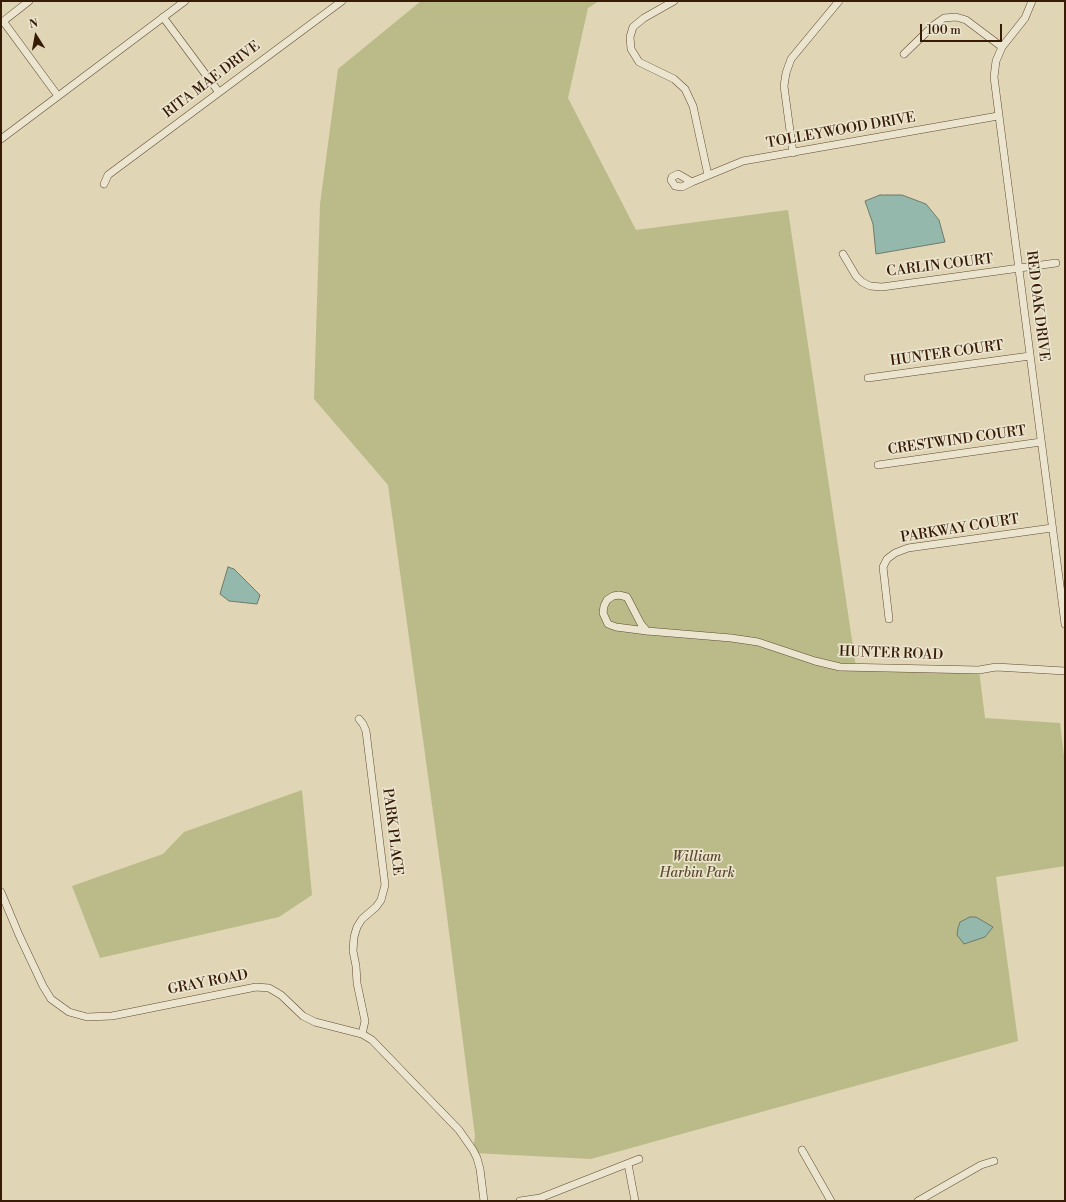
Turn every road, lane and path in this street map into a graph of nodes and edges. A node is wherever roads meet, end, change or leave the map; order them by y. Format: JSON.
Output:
{"nodes":[{"id":1,"x":29,"y":1,"type":"edge"},
{"id":2,"x":185,"y":1,"type":"edge"},
{"id":3,"x":342,"y":1,"type":"edge"},
{"id":4,"x":674,"y":1,"type":"edge"},
{"id":5,"x":839,"y":1,"type":"edge"},
{"id":6,"x":1032,"y":1,"type":"edge"},
{"id":7,"x":331,"y":5,"type":"edge"},
{"id":8,"x":163,"y":17,"type":"junction"},
{"id":9,"x":2,"y":22,"type":"edge"},
{"id":10,"x":1002,"y":47,"type":"junction"},
{"id":11,"x":904,"y":54,"type":"dead end"},
{"id":12,"x":218,"y":92,"type":"junction"},
{"id":13,"x":58,"y":96,"type":"junction"},
{"id":14,"x":998,"y":116,"type":"junction"},
{"id":15,"x":1,"y":139,"type":"edge"},
{"id":16,"x":794,"y":153,"type":"junction"},
{"id":17,"x":708,"y":175,"type":"junction"},
{"id":18,"x":692,"y":182,"type":"dead end"},
{"id":19,"x":104,"y":184,"type":"dead end"},
{"id":20,"x":843,"y":254,"type":"dead end"},
{"id":21,"x":1056,"y":263,"type":"dead end"},
{"id":22,"x":1020,"y":268,"type":"junction"},
{"id":23,"x":1030,"y":356,"type":"junction"},
{"id":24,"x":868,"y":378,"type":"dead end"},
{"id":25,"x":1041,"y":442,"type":"junction"},
{"id":26,"x":878,"y":465,"type":"dead end"},
{"id":27,"x":1052,"y":528,"type":"junction"},
{"id":28,"x":889,"y":619,"type":"dead end"},
{"id":29,"x":1065,"y":624,"type":"edge"},
{"id":30,"x":647,"y":631,"type":"junction"},
{"id":31,"x":1065,"y":670,"type":"edge"},
{"id":32,"x":359,"y":719,"type":"dead end"},
{"id":33,"x":1,"y":892,"type":"edge"},
{"id":34,"x":362,"y":1034,"type":"junction"},
{"id":35,"x":802,"y":1150,"type":"dead end"},
{"id":36,"x":639,"y":1159,"type":"dead end"},
{"id":37,"x":994,"y":1161,"type":"dead end"},
{"id":38,"x":628,"y":1164,"type":"junction"},
{"id":39,"x":484,"y":1201,"type":"edge"},
{"id":40,"x":520,"y":1201,"type":"edge"},
{"id":41,"x":635,"y":1201,"type":"edge"},
{"id":42,"x":831,"y":1201,"type":"edge"},
{"id":43,"x":918,"y":1201,"type":"edge"}],
"edges":[{"from":1,"to":9,"type":"street"},
{"from":2,"to":8,"type":"street"},
{"from":3,"to":7,"type":"street","name":"RITA MAE DRIVE"},
{"from":4,"to":17,"type":"street"},
{"from":5,"to":16,"type":"street"},
{"from":6,"to":10,"type":"street","name":"RED OAK DRIVE"},
{"from":7,"to":12,"type":"street","name":"RITA MAE DRIVE"},
{"from":8,"to":12,"type":"street"},
{"from":8,"to":13,"type":"street"},
{"from":9,"to":13,"type":"street"},
{"from":10,"to":11,"type":"street"},
{"from":10,"to":14,"type":"street","name":"RED OAK DRIVE"},
{"from":12,"to":19,"type":"street","name":"RITA MAE DRIVE"},
{"from":13,"to":15,"type":"street"},
{"from":14,"to":16,"type":"street","name":"TOLLEYWOOD DRIVE"},
{"from":14,"to":22,"type":"street","name":"RED OAK DRIVE"},
{"from":16,"to":17,"type":"street","name":"TOLLEYWOOD DRIVE"},
{"from":17,"to":18,"type":"street","name":"TOLLEYWOOD DRIVE"},
{"from":20,"to":22,"type":"street","name":"CARLIN COURT"},
{"from":21,"to":22,"type":"street","name":"CARLIN COURT"},
{"from":22,"to":23,"type":"street","name":"RED OAK DRIVE"},
{"from":23,"to":24,"type":"street","name":"HUNTER COURT"},
{"from":23,"to":25,"type":"street","name":"RED OAK DRIVE"},
{"from":25,"to":26,"type":"street","name":"CRESTWIND COURT"},
{"from":25,"to":27,"type":"street","name":"RED OAK DRIVE"},
{"from":27,"to":28,"type":"street","name":"PARKWAY COURT"},
{"from":27,"to":29,"type":"street","name":"RED OAK DRIVE"},
{"from":30,"to":30,"type":"street","name":"HUNTER ROAD"},
{"from":30,"to":31,"type":"street","name":"HUNTER ROAD"},
{"from":32,"to":34,"type":"street","name":"PARK PLACE"},
{"from":33,"to":34,"type":"street","name":"GRAY ROAD"},
{"from":34,"to":39,"type":"street","name":"GRAY ROAD"},
{"from":35,"to":42,"type":"street"},
{"from":36,"to":38,"type":"street"},
{"from":37,"to":43,"type":"street"},
{"from":38,"to":40,"type":"street"},
{"from":38,"to":41,"type":"street"}]}
